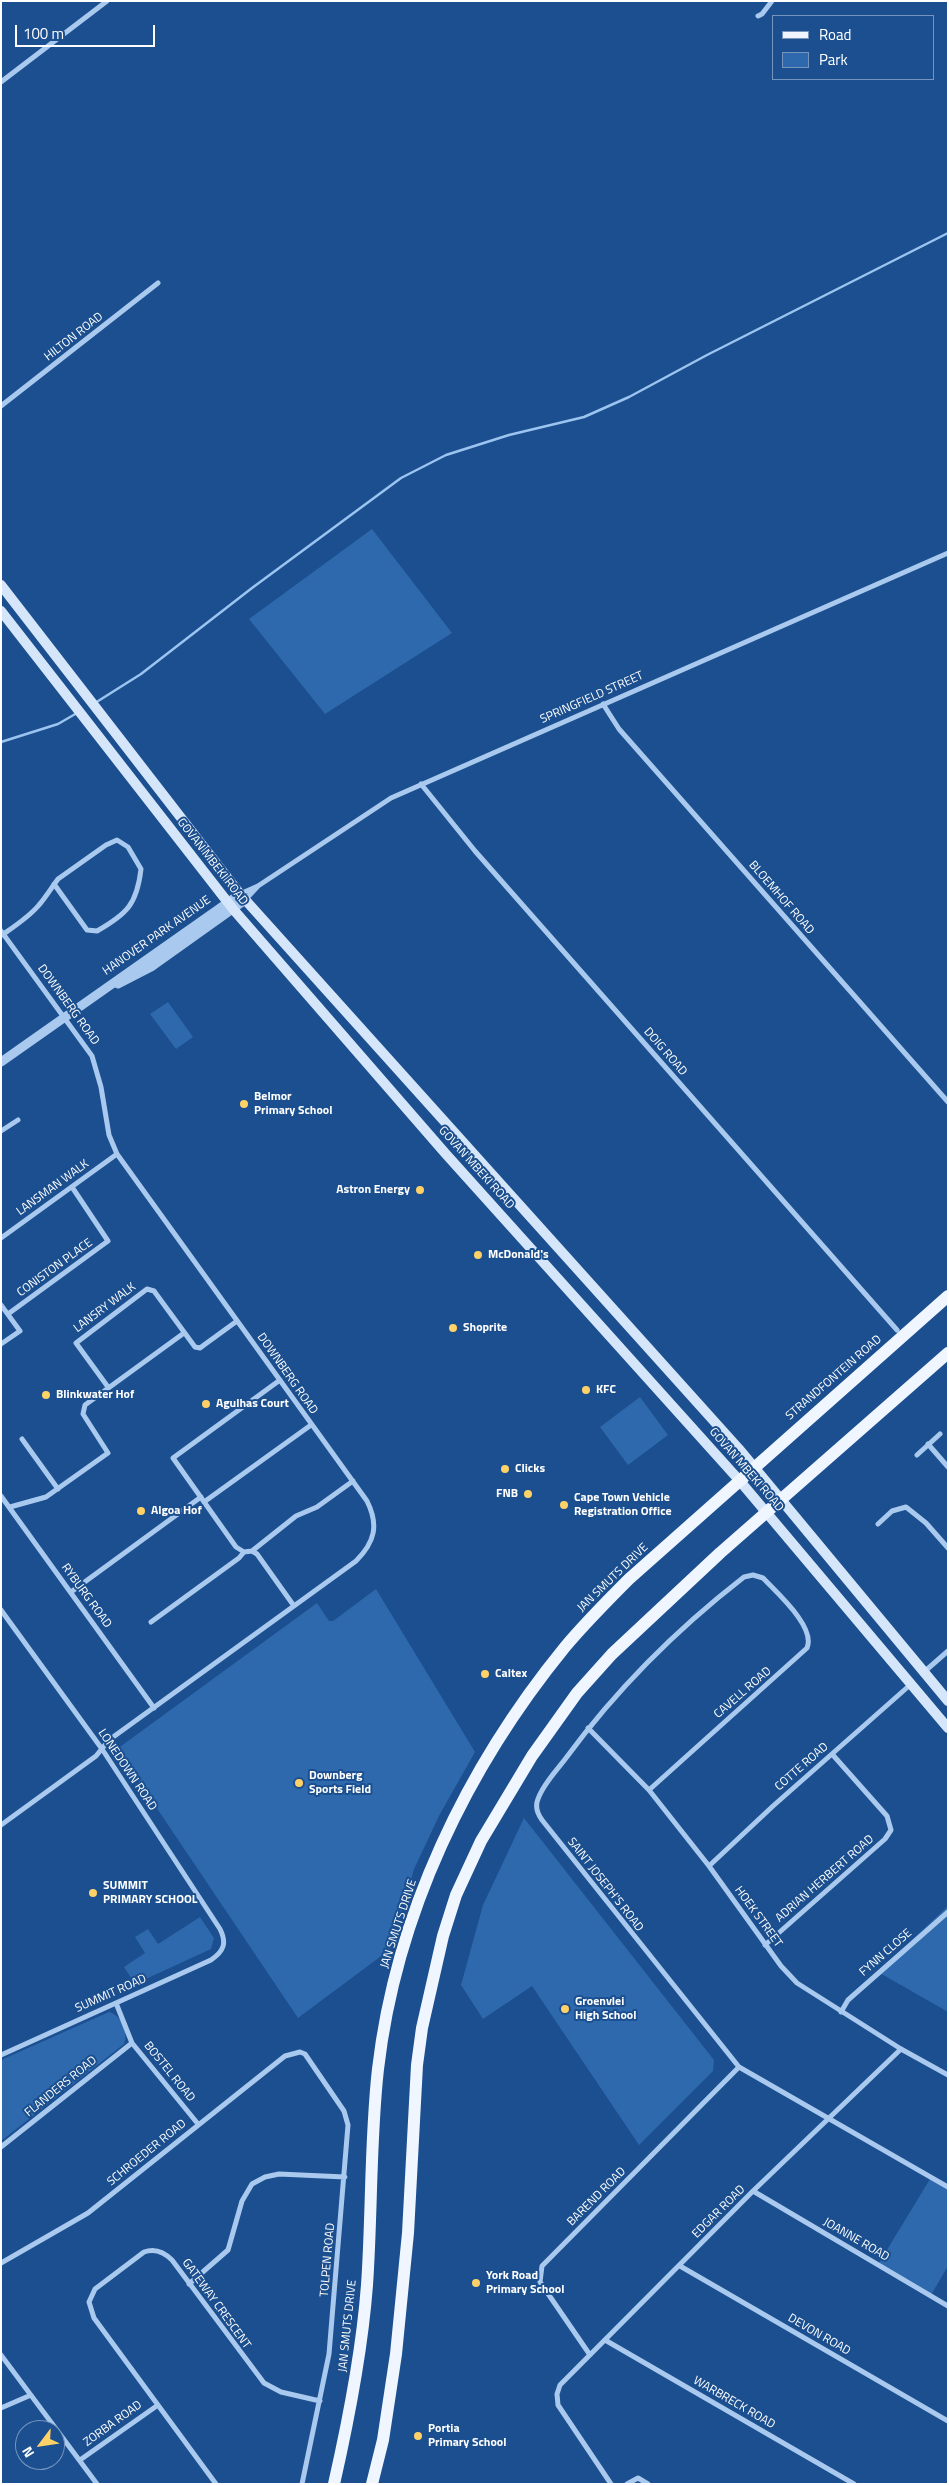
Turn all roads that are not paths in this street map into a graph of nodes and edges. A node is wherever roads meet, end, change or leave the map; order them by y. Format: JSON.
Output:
{"nodes":[{"id":1,"x":107,"y":1,"type":"edge"},
{"id":2,"x":772,"y":1,"type":"edge"},
{"id":3,"x":758,"y":16,"type":"dead end"},
{"id":4,"x":1,"y":82,"type":"edge"},
{"id":5,"x":158,"y":283,"type":"dead end"},
{"id":6,"x":1,"y":406,"type":"edge"},
{"id":7,"x":948,"y":553,"type":"edge"},
{"id":8,"x":1,"y":585,"type":"edge"},
{"id":9,"x":1,"y":611,"type":"edge"},
{"id":10,"x":603,"y":704,"type":"junction"},
{"id":11,"x":421,"y":784,"type":"junction"},
{"id":12,"x":54,"y":884,"type":"junction"},
{"id":13,"x":243,"y":897,"type":"junction"},
{"id":14,"x":230,"y":906,"type":"junction"},
{"id":15,"x":2,"y":933,"type":"edge"},
{"id":16,"x":64,"y":1017,"type":"junction"},
{"id":17,"x":1,"y":1062,"type":"edge"},
{"id":18,"x":948,"y":1102,"type":"edge"},
{"id":19,"x":18,"y":1120,"type":"dead end"},
{"id":20,"x":1,"y":1131,"type":"edge"},
{"id":21,"x":117,"y":1154,"type":"junction"},
{"id":22,"x":72,"y":1187,"type":"junction"},
{"id":23,"x":1,"y":1238,"type":"edge"},
{"id":24,"x":948,"y":1296,"type":"edge"},
{"id":25,"x":1,"y":1305,"type":"edge"},
{"id":26,"x":8,"y":1314,"type":"junction"},
{"id":27,"x":238,"y":1321,"type":"junction"},
{"id":28,"x":897,"y":1330,"type":"dead end"},
{"id":29,"x":184,"y":1333,"type":"junction"},
{"id":30,"x":1,"y":1344,"type":"edge"},
{"id":31,"x":948,"y":1353,"type":"edge"},
{"id":32,"x":280,"y":1380,"type":"junction"},
{"id":33,"x":108,"y":1387,"type":"junction"},
{"id":34,"x":311,"y":1425,"type":"junction"},
{"id":35,"x":940,"y":1434,"type":"dead end"},
{"id":36,"x":22,"y":1439,"type":"dead end"},
{"id":37,"x":928,"y":1444,"type":"junction"},
{"id":38,"x":917,"y":1455,"type":"dead end"},
{"id":39,"x":754,"y":1467,"type":"junction"},
{"id":40,"x":948,"y":1467,"type":"edge"},
{"id":41,"x":739,"y":1480,"type":"junction"},
{"id":42,"x":353,"y":1481,"type":"junction"},
{"id":43,"x":58,"y":1490,"type":"junction"},
{"id":44,"x":1,"y":1496,"type":"edge"},
{"id":45,"x":203,"y":1499,"type":"junction"},
{"id":46,"x":781,"y":1499,"type":"junction"},
{"id":47,"x":10,"y":1507,"type":"junction"},
{"id":48,"x":767,"y":1512,"type":"junction"},
{"id":49,"x":878,"y":1524,"type":"dead end"},
{"id":50,"x":948,"y":1548,"type":"edge"},
{"id":51,"x":252,"y":1551,"type":"junction"},
{"id":52,"x":244,"y":1552,"type":"junction"},
{"id":53,"x":71,"y":1592,"type":"junction"},
{"id":54,"x":784,"y":1600,"type":"joint"},
{"id":55,"x":294,"y":1606,"type":"junction"},
{"id":56,"x":1,"y":1610,"type":"edge"},
{"id":57,"x":151,"y":1622,"type":"dead end"},
{"id":58,"x":948,"y":1651,"type":"edge"},
{"id":59,"x":923,"y":1673,"type":"junction"},
{"id":60,"x":910,"y":1685,"type":"junction"},
{"id":61,"x":948,"y":1701,"type":"edge"},
{"id":62,"x":154,"y":1708,"type":"junction"},
{"id":63,"x":588,"y":1728,"type":"junction"},
{"id":64,"x":948,"y":1728,"type":"edge"},
{"id":65,"x":102,"y":1749,"type":"junction"},
{"id":66,"x":832,"y":1754,"type":"junction"},
{"id":67,"x":649,"y":1790,"type":"junction"},
{"id":68,"x":1,"y":1825,"type":"edge"},
{"id":69,"x":709,"y":1866,"type":"junction"},
{"id":70,"x":948,"y":1912,"type":"edge"},
{"id":71,"x":765,"y":1945,"type":"junction"},
{"id":72,"x":224,"y":1946,"type":"joint"},
{"id":73,"x":116,"y":2003,"type":"junction"},
{"id":74,"x":841,"y":2012,"type":"junction"},
{"id":75,"x":132,"y":2042,"type":"junction"},
{"id":76,"x":901,"y":2049,"type":"junction"},
{"id":77,"x":300,"y":2052,"type":"joint"},
{"id":78,"x":1,"y":2055,"type":"edge"},
{"id":79,"x":739,"y":2067,"type":"junction"},
{"id":80,"x":948,"y":2075,"type":"edge"},
{"id":81,"x":828,"y":2119,"type":"junction"},
{"id":82,"x":198,"y":2124,"type":"junction"},
{"id":83,"x":1,"y":2147,"type":"edge"},
{"id":84,"x":345,"y":2177,"type":"junction"},
{"id":85,"x":948,"y":2187,"type":"edge"},
{"id":86,"x":753,"y":2192,"type":"junction"},
{"id":87,"x":1,"y":2263,"type":"edge"},
{"id":88,"x":680,"y":2266,"type":"junction"},
{"id":89,"x":190,"y":2284,"type":"junction"},
{"id":90,"x":948,"y":2306,"type":"edge"},
{"id":91,"x":605,"y":2340,"type":"junction"},
{"id":92,"x":1,"y":2355,"type":"edge"},
{"id":93,"x":590,"y":2355,"type":"junction"},
{"id":94,"x":31,"y":2395,"type":"junction"},
{"id":95,"x":320,"y":2401,"type":"junction"},
{"id":96,"x":158,"y":2405,"type":"junction"},
{"id":97,"x":1,"y":2408,"type":"edge"},
{"id":98,"x":948,"y":2421,"type":"edge"},
{"id":99,"x":80,"y":2460,"type":"junction"},
{"id":100,"x":97,"y":2484,"type":"edge"},
{"id":101,"x":216,"y":2484,"type":"edge"},
{"id":102,"x":302,"y":2484,"type":"edge"},
{"id":103,"x":334,"y":2484,"type":"edge"},
{"id":104,"x":372,"y":2484,"type":"edge"},
{"id":105,"x":611,"y":2484,"type":"edge"},
{"id":106,"x":627,"y":2484,"type":"edge"},
{"id":107,"x":648,"y":2484,"type":"edge"},
{"id":108,"x":854,"y":2484,"type":"edge"}],
"edges":[{"from":1,"to":4,"type":"street"},
{"from":2,"to":3,"type":"street"},
{"from":5,"to":6,"type":"street","name":"HILTON ROAD"},
{"from":7,"to":10,"type":"street","name":"SPRINGFIELD STREET"},
{"from":8,"to":13,"type":"main road","name":"GOVAN MBEKI ROAD"},
{"from":9,"to":14,"type":"main road","name":"GOVAN MBEKI ROAD"},
{"from":10,"to":11,"type":"street","name":"SPRINGFIELD STREET"},
{"from":10,"to":18,"type":"street","name":"BLOEMHOF ROAD"},
{"from":11,"to":13,"type":"street","name":"SPRINGFIELD STREET"},
{"from":11,"to":28,"type":"street","name":"DOIG ROAD"},
{"from":12,"to":12,"type":"street"},
{"from":12,"to":15,"type":"street"},
{"from":13,"to":14,"type":"street","name":"HANOVER PARK AVENUE"},
{"from":13,"to":39,"type":"main road","name":"GOVAN MBEKI ROAD"},
{"from":14,"to":16,"type":"street","name":"HANOVER PARK AVENUE"},
{"from":14,"to":41,"type":"main road","name":"GOVAN MBEKI ROAD"},
{"from":15,"to":16,"type":"street","name":"DOWNBERG ROAD"},
{"from":16,"to":17,"type":"street","name":"HANOVER PARK AVENUE"},
{"from":16,"to":21,"type":"street","name":"DOWNBERG ROAD"},
{"from":19,"to":20,"type":"street"},
{"from":21,"to":22,"type":"street","name":"LANSMAN WALK"},
{"from":21,"to":27,"type":"street","name":"DOWNBERG ROAD"},
{"from":22,"to":23,"type":"street","name":"LANSMAN WALK"},
{"from":22,"to":26,"type":"street","name":"CONISTON PLACE"},
{"from":24,"to":39,"type":"main road","name":"STRANDFONTEIN ROAD"},
{"from":25,"to":26,"type":"street"},
{"from":26,"to":30,"type":"street"},
{"from":27,"to":29,"type":"street"},
{"from":27,"to":32,"type":"street","name":"DOWNBERG ROAD"},
{"from":29,"to":33,"type":"street"},
{"from":29,"to":33,"type":"street","name":"LANSRY WALK"},
{"from":31,"to":46,"type":"main road"},
{"from":32,"to":34,"type":"street","name":"DOWNBERG ROAD"},
{"from":32,"to":45,"type":"street"},
{"from":33,"to":43,"type":"street"},
{"from":34,"to":42,"type":"street","name":"DOWNBERG ROAD"},
{"from":34,"to":45,"type":"street"},
{"from":35,"to":37,"type":"street"},
{"from":36,"to":43,"type":"street"},
{"from":37,"to":38,"type":"street"},
{"from":37,"to":40,"type":"street"},
{"from":39,"to":41,"type":"main road","name":"STRANDFONTEIN ROAD"},
{"from":39,"to":46,"type":"main road","name":"GOVAN MBEKI ROAD"},
{"from":41,"to":48,"type":"main road","name":"GOVAN MBEKI ROAD"},
{"from":41,"to":103,"type":"main road","name":"JAN SMUTS DRIVE"},
{"from":42,"to":51,"type":"street"},
{"from":42,"to":55,"type":"street","name":"DOWNBERG ROAD"},
{"from":43,"to":47,"type":"street"},
{"from":44,"to":47,"type":"street","name":"RYBURG ROAD"},
{"from":45,"to":52,"type":"street"},
{"from":45,"to":53,"type":"street"},
{"from":46,"to":48,"type":"main road"},
{"from":46,"to":59,"type":"main road","name":"GOVAN MBEKI ROAD"},
{"from":47,"to":53,"type":"street","name":"RYBURG ROAD"},
{"from":48,"to":60,"type":"main road","name":"GOVAN MBEKI ROAD"},
{"from":48,"to":104,"type":"main road"},
{"from":49,"to":50,"type":"street"},
{"from":51,"to":52,"type":"street"},
{"from":51,"to":55,"type":"street"},
{"from":52,"to":57,"type":"street"},
{"from":53,"to":62,"type":"street","name":"RYBURG ROAD"},
{"from":54,"to":63,"type":"street","name":"SAINT JOSEPH'S ROAD"},
{"from":54,"to":67,"type":"street","name":"CAVELL ROAD"},
{"from":55,"to":62,"type":"street","name":"DOWNBERG ROAD"},
{"from":56,"to":65,"type":"street","name":"LONEDOWN ROAD"},
{"from":58,"to":59,"type":"street"},
{"from":59,"to":61,"type":"main road","name":"GOVAN MBEKI ROAD"},
{"from":60,"to":64,"type":"main road","name":"GOVAN MBEKI ROAD"},
{"from":60,"to":66,"type":"street","name":"COTTE ROAD"},
{"from":62,"to":65,"type":"street","name":"DOWNBERG ROAD"},
{"from":63,"to":67,"type":"street","name":"HOEK STREET"},
{"from":63,"to":79,"type":"street","name":"SAINT JOSEPH'S ROAD"},
{"from":65,"to":68,"type":"street","name":"DOWNBERG ROAD"},
{"from":65,"to":72,"type":"street","name":"LONEDOWN ROAD"},
{"from":66,"to":69,"type":"street","name":"COTTE ROAD"},
{"from":66,"to":71,"type":"street","name":"ADRIAN HERBERT ROAD"},
{"from":67,"to":69,"type":"street","name":"HOEK STREET"},
{"from":69,"to":71,"type":"street","name":"HOEK STREET"},
{"from":70,"to":74,"type":"street","name":"FYNN CLOSE"},
{"from":71,"to":74,"type":"street","name":"HOEK STREET"},
{"from":72,"to":73,"type":"street","name":"SUMMIT ROAD"},
{"from":73,"to":75,"type":"street","name":"BOSTEL ROAD"},
{"from":73,"to":78,"type":"street","name":"SUMMIT ROAD"},
{"from":74,"to":76,"type":"street","name":"HOEK STREET"},
{"from":75,"to":82,"type":"street","name":"BOSTEL ROAD"},
{"from":75,"to":83,"type":"street","name":"FLANDERS ROAD"},
{"from":76,"to":80,"type":"street","name":"HOEK STREET"},
{"from":76,"to":81,"type":"street","name":"EDGAR ROAD"},
{"from":77,"to":82,"type":"street","name":"SCHROEDER ROAD"},
{"from":77,"to":84,"type":"street","name":"TOLPEN ROAD"},
{"from":79,"to":81,"type":"street","name":"SAINT JOSEPH'S ROAD"},
{"from":79,"to":93,"type":"street","name":"BAREND ROAD"},
{"from":81,"to":85,"type":"street","name":"SAINT JOSEPH'S ROAD"},
{"from":81,"to":86,"type":"street","name":"EDGAR ROAD"},
{"from":82,"to":87,"type":"street","name":"SCHROEDER ROAD"},
{"from":84,"to":89,"type":"street"},
{"from":84,"to":95,"type":"street","name":"TOLPEN ROAD"},
{"from":86,"to":88,"type":"street","name":"EDGAR ROAD"},
{"from":86,"to":90,"type":"street","name":"JOANNE ROAD"},
{"from":88,"to":91,"type":"street","name":"EDGAR ROAD"},
{"from":88,"to":98,"type":"street","name":"DEVON ROAD"},
{"from":89,"to":95,"type":"street","name":"GATEWAY CRESCENT"},
{"from":89,"to":96,"type":"street","name":"GATEWAY CRESCENT"},
{"from":91,"to":93,"type":"street","name":"EDGAR ROAD"},
{"from":91,"to":108,"type":"street","name":"WARBRECK ROAD"},
{"from":92,"to":94,"type":"street"},
{"from":93,"to":105,"type":"street","name":"EDGAR ROAD"},
{"from":94,"to":97,"type":"street"},
{"from":94,"to":99,"type":"street"},
{"from":95,"to":102,"type":"street","name":"TOLPEN ROAD"},
{"from":96,"to":99,"type":"street","name":"ZORBA ROAD"},
{"from":96,"to":101,"type":"street","name":"GATEWAY CRESCENT"},
{"from":99,"to":100,"type":"street"},
{"from":106,"to":107,"type":"street"}]}
